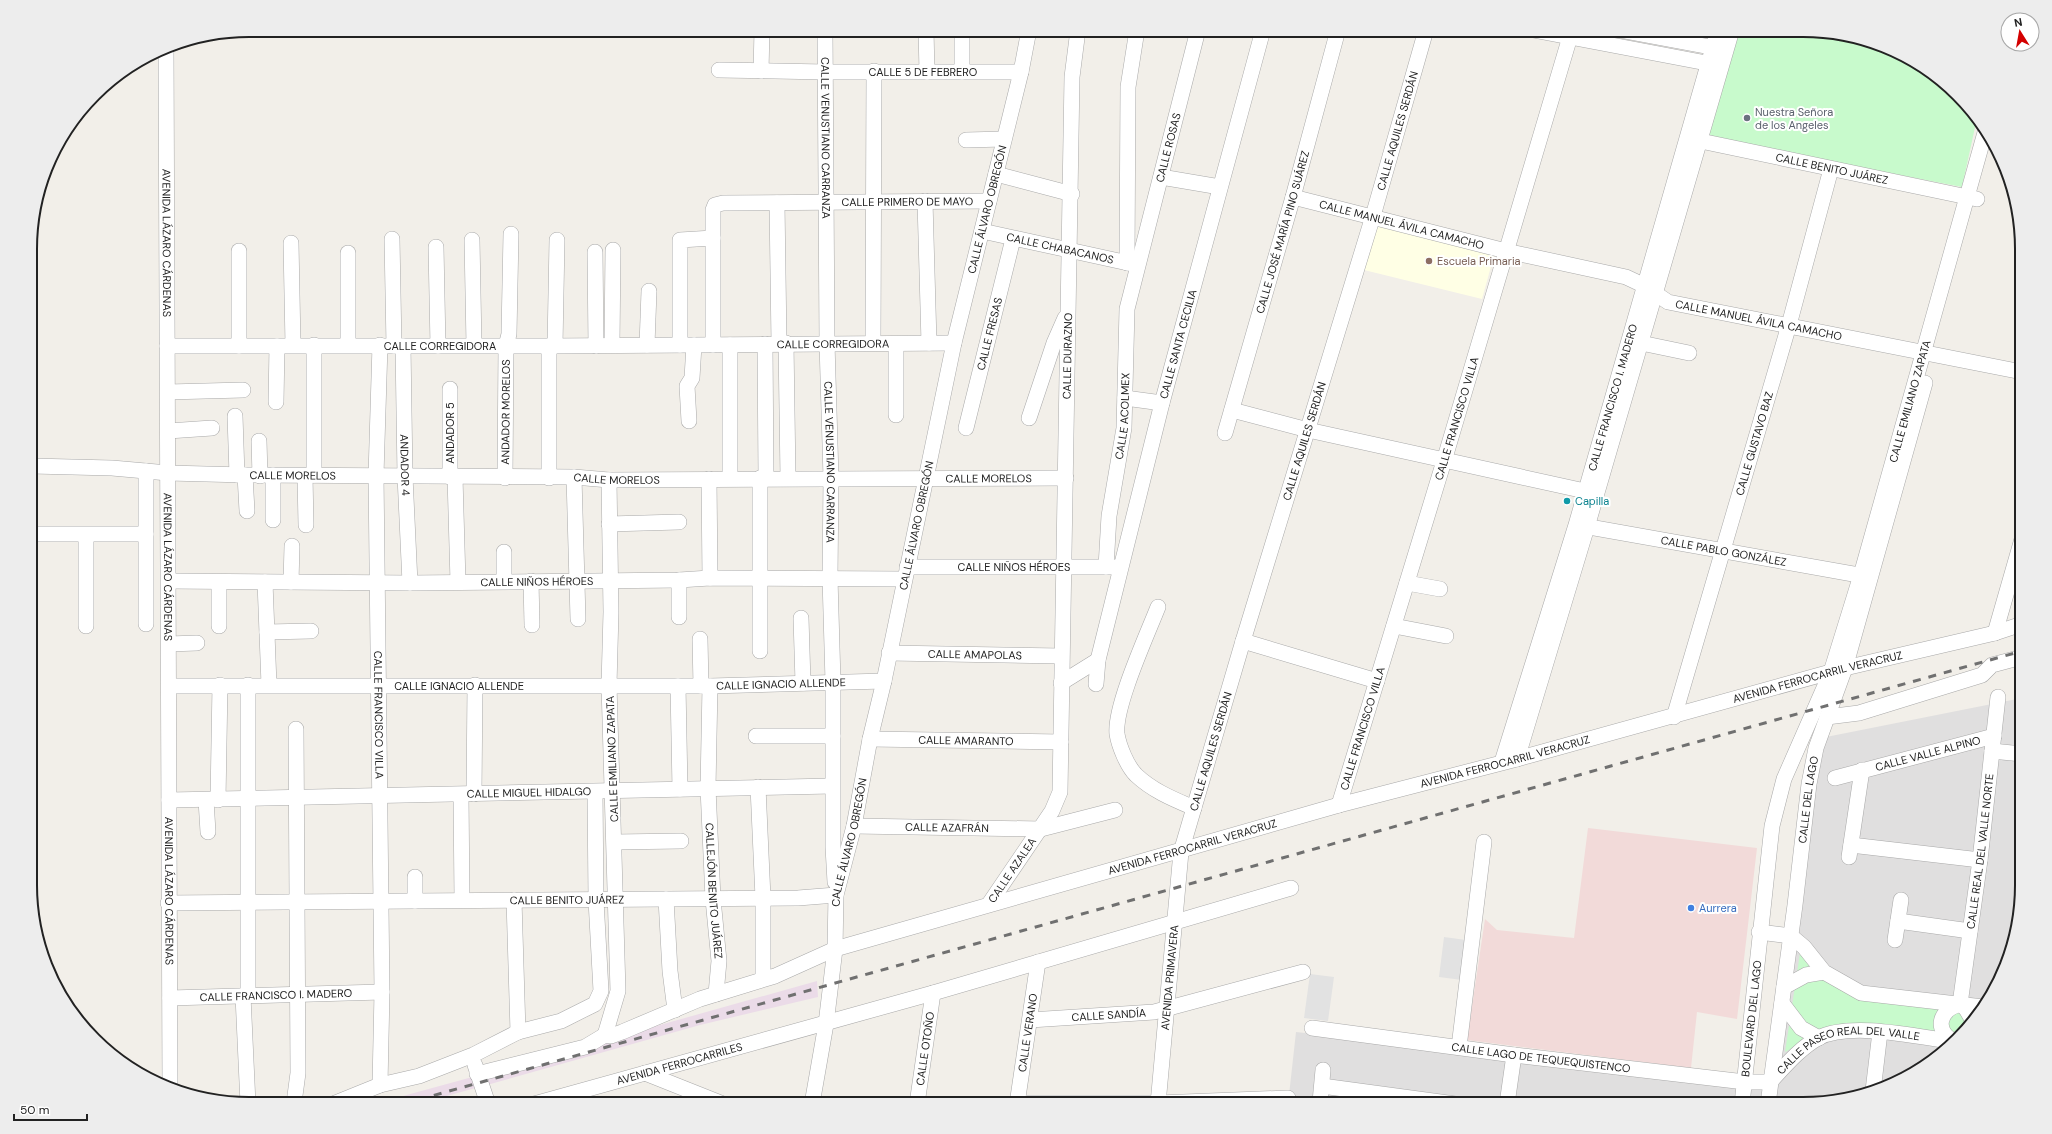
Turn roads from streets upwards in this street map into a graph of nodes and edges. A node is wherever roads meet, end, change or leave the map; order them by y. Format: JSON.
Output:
{"nodes":[{"id":1,"x":762,"y":37,"type":"edge"},
{"id":2,"x":825,"y":37,"type":"edge"},
{"id":3,"x":926,"y":37,"type":"edge"},
{"id":4,"x":962,"y":37,"type":"edge"},
{"id":5,"x":1028,"y":37,"type":"edge"},
{"id":6,"x":1077,"y":37,"type":"edge"},
{"id":7,"x":1136,"y":37,"type":"edge"},
{"id":8,"x":1196,"y":37,"type":"edge"},
{"id":9,"x":1261,"y":37,"type":"edge"},
{"id":10,"x":1336,"y":37,"type":"edge"},
{"id":11,"x":1424,"y":37,"type":"edge"},
{"id":12,"x":1570,"y":37,"type":"edge"},
{"id":13,"x":1590,"y":37,"type":"edge"},
{"id":14,"x":1656,"y":37,"type":"edge"},
{"id":15,"x":1719,"y":37,"type":"edge"},
{"id":16,"x":1728,"y":37,"type":"edge"},
{"id":17,"x":1720,"y":49,"type":"junction"},
{"id":18,"x":166,"y":54,"type":"edge"},
{"id":19,"x":1715,"y":64,"type":"junction"},
{"id":20,"x":719,"y":70,"type":"dead end"},
{"id":21,"x":761,"y":71,"type":"junction"},
{"id":22,"x":874,"y":71,"type":"junction"},
{"id":23,"x":825,"y":72,"type":"junction"},
{"id":24,"x":927,"y":72,"type":"junction"},
{"id":25,"x":962,"y":72,"type":"junction"},
{"id":26,"x":1021,"y":72,"type":"junction"},
{"id":27,"x":1004,"y":139,"type":"junction"},
{"id":28,"x":1984,"y":139,"type":"edge"},
{"id":29,"x":966,"y":140,"type":"dead end"},
{"id":30,"x":1693,"y":140,"type":"junction"},
{"id":31,"x":1991,"y":150,"type":"edge"},
{"id":32,"x":1831,"y":169,"type":"junction"},
{"id":33,"x":996,"y":174,"type":"junction"},
{"id":34,"x":1161,"y":177,"type":"junction"},
{"id":35,"x":1220,"y":187,"type":"junction"},
{"id":36,"x":1072,"y":194,"type":"junction"},
{"id":37,"x":1293,"y":197,"type":"junction"},
{"id":38,"x":1973,"y":198,"type":"junction"},
{"id":39,"x":925,"y":201,"type":"junction"},
{"id":40,"x":989,"y":201,"type":"junction"},
{"id":41,"x":873,"y":202,"type":"junction"},
{"id":42,"x":777,"y":203,"type":"junction"},
{"id":43,"x":827,"y":203,"type":"junction"},
{"id":44,"x":1373,"y":216,"type":"junction"},
{"id":45,"x":982,"y":231,"type":"junction"},
{"id":46,"x":511,"y":234,"type":"dead end"},
{"id":47,"x":713,"y":238,"type":"junction"},
{"id":48,"x":392,"y":239,"type":"dead end"},
{"id":49,"x":1013,"y":239,"type":"junction"},
{"id":50,"x":472,"y":240,"type":"dead end"},
{"id":51,"x":557,"y":240,"type":"dead end"},
{"id":52,"x":291,"y":243,"type":"dead end"},
{"id":53,"x":436,"y":247,"type":"dead end"},
{"id":54,"x":613,"y":250,"type":"dead end"},
{"id":55,"x":239,"y":251,"type":"dead end"},
{"id":56,"x":1506,"y":251,"type":"junction"},
{"id":57,"x":595,"y":252,"type":"dead end"},
{"id":58,"x":1070,"y":252,"type":"junction"},
{"id":59,"x":348,"y":253,"type":"dead end"},
{"id":60,"x":1133,"y":264,"type":"junction"},
{"id":61,"x":1643,"y":285,"type":"junction"},
{"id":62,"x":649,"y":291,"type":"dead end"},
{"id":63,"x":1655,"y":295,"type":"junction"},
{"id":64,"x":1068,"y":312,"type":"junction"},
{"id":65,"x":1789,"y":326,"type":"junction"},
{"id":66,"x":954,"y":342,"type":"junction"},
{"id":67,"x":827,"y":343,"type":"junction"},
{"id":68,"x":873,"y":343,"type":"junction"},
{"id":69,"x":929,"y":343,"type":"junction"},
{"id":70,"x":1641,"y":343,"type":"junction"},
{"id":71,"x":776,"y":344,"type":"junction"},
{"id":72,"x":896,"y":344,"type":"junction"},
{"id":73,"x":293,"y":345,"type":"junction"},
{"id":74,"x":314,"y":345,"type":"junction"},
{"id":75,"x":348,"y":345,"type":"junction"},
{"id":76,"x":474,"y":345,"type":"junction"},
{"id":77,"x":612,"y":345,"type":"junction"},
{"id":78,"x":647,"y":345,"type":"junction"},
{"id":79,"x":687,"y":345,"type":"junction"},
{"id":80,"x":713,"y":345,"type":"junction"},
{"id":81,"x":730,"y":345,"type":"junction"},
{"id":82,"x":167,"y":346,"type":"junction"},
{"id":83,"x":239,"y":346,"type":"junction"},
{"id":84,"x":277,"y":346,"type":"junction"},
{"id":85,"x":392,"y":346,"type":"junction"},
{"id":86,"x":438,"y":346,"type":"junction"},
{"id":87,"x":506,"y":346,"type":"junction"},
{"id":88,"x":552,"y":346,"type":"junction"},
{"id":89,"x":596,"y":346,"type":"junction"},
{"id":90,"x":1689,"y":353,"type":"dead end"},
{"id":91,"x":1928,"y":354,"type":"junction"},
{"id":92,"x":2015,"y":371,"type":"edge"},
{"id":93,"x":1041,"y":384,"type":"junction"},
{"id":94,"x":1067,"y":385,"type":"junction"},
{"id":95,"x":450,"y":389,"type":"dead end"},
{"id":96,"x":243,"y":390,"type":"dead end"},
{"id":97,"x":168,"y":392,"type":"junction"},
{"id":98,"x":1125,"y":398,"type":"junction"},
{"id":99,"x":276,"y":402,"type":"dead end"},
{"id":100,"x":1162,"y":403,"type":"junction"},
{"id":101,"x":1232,"y":410,"type":"junction"},
{"id":102,"x":896,"y":415,"type":"dead end"},
{"id":103,"x":236,"y":416,"type":"dead end"},
{"id":104,"x":1029,"y":418,"type":"dead end"},
{"id":105,"x":689,"y":421,"type":"dead end"},
{"id":106,"x":212,"y":428,"type":"dead end"},
{"id":107,"x":966,"y":428,"type":"dead end"},
{"id":108,"x":1308,"y":430,"type":"junction"},
{"id":109,"x":168,"y":431,"type":"junction"},
{"id":110,"x":1225,"y":433,"type":"dead end"},
{"id":111,"x":259,"y":441,"type":"dead end"},
{"id":112,"x":1444,"y":460,"type":"junction"},
{"id":113,"x":37,"y":466,"type":"edge"},
{"id":114,"x":146,"y":471,"type":"junction"},
{"id":115,"x":168,"y":473,"type":"junction"},
{"id":116,"x":241,"y":475,"type":"junction"},
{"id":117,"x":309,"y":475,"type":"junction"},
{"id":118,"x":376,"y":475,"type":"junction"},
{"id":119,"x":267,"y":476,"type":"junction"},
{"id":120,"x":405,"y":476,"type":"junction"},
{"id":121,"x":453,"y":477,"type":"junction"},
{"id":122,"x":574,"y":477,"type":"junction"},
{"id":123,"x":505,"y":478,"type":"junction"},
{"id":124,"x":549,"y":478,"type":"junction"},
{"id":125,"x":709,"y":478,"type":"junction"},
{"id":126,"x":730,"y":478,"type":"junction"},
{"id":127,"x":763,"y":478,"type":"junction"},
{"id":128,"x":788,"y":478,"type":"junction"},
{"id":129,"x":831,"y":478,"type":"junction"},
{"id":130,"x":926,"y":478,"type":"junction"},
{"id":131,"x":1066,"y":478,"type":"junction"},
{"id":132,"x":609,"y":480,"type":"junction"},
{"id":133,"x":1585,"y":492,"type":"junction"},
{"id":134,"x":247,"y":511,"type":"dead end"},
{"id":135,"x":273,"y":520,"type":"dead end"},
{"id":136,"x":679,"y":522,"type":"dead end"},
{"id":137,"x":609,"y":524,"type":"junction"},
{"id":138,"x":306,"y":525,"type":"dead end"},
{"id":139,"x":1582,"y":526,"type":"junction"},
{"id":140,"x":37,"y":534,"type":"edge"},
{"id":141,"x":146,"y":534,"type":"junction"},
{"id":142,"x":86,"y":535,"type":"junction"},
{"id":143,"x":292,"y":546,"type":"dead end"},
{"id":144,"x":1722,"y":550,"type":"junction"},
{"id":145,"x":504,"y":552,"type":"dead end"},
{"id":146,"x":2015,"y":563,"type":"edge"},
{"id":147,"x":1062,"y":567,"type":"junction"},
{"id":148,"x":1106,"y":567,"type":"junction"},
{"id":149,"x":1121,"y":568,"type":"junction"},
{"id":150,"x":906,"y":573,"type":"junction"},
{"id":151,"x":1866,"y":576,"type":"junction"},
{"id":152,"x":710,"y":578,"type":"junction"},
{"id":153,"x":759,"y":578,"type":"junction"},
{"id":154,"x":830,"y":578,"type":"junction"},
{"id":155,"x":577,"y":580,"type":"junction"},
{"id":156,"x":610,"y":580,"type":"junction"},
{"id":157,"x":679,"y":580,"type":"junction"},
{"id":158,"x":169,"y":581,"type":"junction"},
{"id":159,"x":531,"y":581,"type":"junction"},
{"id":160,"x":219,"y":582,"type":"junction"},
{"id":161,"x":265,"y":582,"type":"junction"},
{"id":162,"x":291,"y":582,"type":"junction"},
{"id":163,"x":378,"y":582,"type":"junction"},
{"id":164,"x":458,"y":582,"type":"junction"},
{"id":165,"x":504,"y":582,"type":"junction"},
{"id":166,"x":410,"y":583,"type":"junction"},
{"id":167,"x":1407,"y":583,"type":"junction"},
{"id":168,"x":1440,"y":589,"type":"dead end"},
{"id":169,"x":1158,"y":607,"type":"dead end"},
{"id":170,"x":679,"y":617,"type":"dead end"},
{"id":171,"x":801,"y":618,"type":"dead end"},
{"id":172,"x":578,"y":619,"type":"dead end"},
{"id":173,"x":146,"y":624,"type":"dead end"},
{"id":174,"x":532,"y":625,"type":"dead end"},
{"id":175,"x":86,"y":626,"type":"dead end"},
{"id":176,"x":219,"y":626,"type":"dead end"},
{"id":177,"x":1394,"y":626,"type":"junction"},
{"id":178,"x":2015,"y":626,"type":"edge"},
{"id":179,"x":312,"y":631,"type":"dead end"},
{"id":180,"x":267,"y":632,"type":"junction"},
{"id":181,"x":1995,"y":633,"type":"junction"},
{"id":182,"x":1446,"y":636,"type":"dead end"},
{"id":183,"x":700,"y":639,"type":"dead end"},
{"id":184,"x":1243,"y":641,"type":"junction"},
{"id":185,"x":197,"y":643,"type":"dead end"},
{"id":186,"x":169,"y":644,"type":"junction"},
{"id":187,"x":760,"y":651,"type":"dead end"},
{"id":188,"x":889,"y":653,"type":"junction"},
{"id":189,"x":1061,"y":656,"type":"junction"},
{"id":190,"x":2015,"y":659,"type":"edge"},
{"id":191,"x":1098,"y":660,"type":"junction"},
{"id":192,"x":1845,"y":668,"type":"junction"},
{"id":193,"x":1831,"y":672,"type":"junction"},
{"id":194,"x":884,"y":681,"type":"junction"},
{"id":195,"x":1377,"y":681,"type":"junction"},
{"id":196,"x":834,"y":682,"type":"junction"},
{"id":197,"x":803,"y":683,"type":"junction"},
{"id":198,"x":1061,"y":683,"type":"junction"},
{"id":199,"x":1096,"y":684,"type":"dead end"},
{"id":200,"x":220,"y":685,"type":"junction"},
{"id":201,"x":248,"y":685,"type":"junction"},
{"id":202,"x":268,"y":685,"type":"junction"},
{"id":203,"x":475,"y":685,"type":"junction"},
{"id":204,"x":609,"y":685,"type":"junction"},
{"id":205,"x":168,"y":686,"type":"junction"},
{"id":206,"x":380,"y":686,"type":"junction"},
{"id":207,"x":678,"y":686,"type":"junction"},
{"id":208,"x":706,"y":686,"type":"junction"},
{"id":209,"x":1998,"y":698,"type":"dead end"},
{"id":210,"x":1674,"y":717,"type":"junction"},
{"id":211,"x":1827,"y":717,"type":"junction"},
{"id":212,"x":296,"y":729,"type":"dead end"},
{"id":213,"x":756,"y":736,"type":"dead end"},
{"id":214,"x":833,"y":736,"type":"junction"},
{"id":215,"x":870,"y":739,"type":"junction"},
{"id":216,"x":1801,"y":740,"type":"junction"},
{"id":217,"x":1061,"y":742,"type":"junction"},
{"id":218,"x":1816,"y":744,"type":"junction"},
{"id":219,"x":1993,"y":744,"type":"junction"},
{"id":220,"x":2015,"y":752,"type":"edge"},
{"id":221,"x":1510,"y":761,"type":"junction"},
{"id":222,"x":1862,"y":770,"type":"junction"},
{"id":223,"x":1835,"y":778,"type":"dead end"},
{"id":224,"x":832,"y":786,"type":"junction"},
{"id":225,"x":758,"y":787,"type":"junction"},
{"id":226,"x":708,"y":788,"type":"junction"},
{"id":227,"x":680,"y":789,"type":"junction"},
{"id":228,"x":613,"y":791,"type":"junction"},
{"id":229,"x":595,"y":792,"type":"junction"},
{"id":230,"x":468,"y":794,"type":"junction"},
{"id":231,"x":381,"y":797,"type":"junction"},
{"id":232,"x":297,"y":798,"type":"junction"},
{"id":233,"x":169,"y":800,"type":"junction"},
{"id":234,"x":212,"y":800,"type":"junction"},
{"id":235,"x":248,"y":800,"type":"junction"},
{"id":236,"x":1339,"y":805,"type":"junction"},
{"id":237,"x":1194,"y":808,"type":"junction"},
{"id":238,"x":1115,"y":810,"type":"dead end"},
{"id":239,"x":854,"y":826,"type":"junction"},
{"id":240,"x":1041,"y":829,"type":"junction"},
{"id":241,"x":208,"y":832,"type":"dead end"},
{"id":242,"x":681,"y":841,"type":"dead end"},
{"id":243,"x":615,"y":842,"type":"junction"},
{"id":244,"x":1484,"y":842,"type":"dead end"},
{"id":245,"x":1182,"y":852,"type":"junction"},
{"id":246,"x":1980,"y":860,"type":"junction"},
{"id":247,"x":414,"y":877,"type":"dead end"},
{"id":248,"x":1291,"y":888,"type":"dead end"},
{"id":249,"x":836,"y":894,"type":"junction"},
{"id":250,"x":763,"y":898,"type":"junction"},
{"id":251,"x":666,"y":899,"type":"junction"},
{"id":252,"x":713,"y":899,"type":"junction"},
{"id":253,"x":462,"y":900,"type":"junction"},
{"id":254,"x":514,"y":900,"type":"junction"},
{"id":255,"x":596,"y":900,"type":"junction"},
{"id":256,"x":616,"y":900,"type":"junction"},
{"id":257,"x":1901,"y":900,"type":"dead end"},
{"id":258,"x":381,"y":901,"type":"junction"},
{"id":259,"x":414,"y":901,"type":"junction"},
{"id":260,"x":248,"y":902,"type":"junction"},
{"id":261,"x":298,"y":902,"type":"junction"},
{"id":262,"x":168,"y":903,"type":"junction"},
{"id":263,"x":989,"y":904,"type":"junction"},
{"id":264,"x":1898,"y":921,"type":"junction"},
{"id":265,"x":1176,"y":922,"type":"junction"},
{"id":266,"x":1970,"y":931,"type":"junction"},
{"id":267,"x":1759,"y":932,"type":"junction"},
{"id":268,"x":1791,"y":936,"type":"junction"},
{"id":269,"x":1895,"y":940,"type":"dead end"},
{"id":270,"x":835,"y":949,"type":"junction"},
{"id":271,"x":1038,"y":962,"type":"junction"},
{"id":272,"x":1303,"y":972,"type":"dead end"},
{"id":273,"x":1824,"y":972,"type":"junction"},
{"id":274,"x":764,"y":979,"type":"junction"},
{"id":275,"x":1784,"y":987,"type":"junction"},
{"id":276,"x":382,"y":992,"type":"junction"},
{"id":277,"x":934,"y":993,"type":"junction"},
{"id":278,"x":297,"y":994,"type":"junction"},
{"id":279,"x":716,"y":994,"type":"junction"},
{"id":280,"x":246,"y":996,"type":"junction"},
{"id":281,"x":170,"y":998,"type":"junction"},
{"id":282,"x":1782,"y":1003,"type":"junction"},
{"id":283,"x":1960,"y":1004,"type":"junction"},
{"id":284,"x":1977,"y":1006,"type":"edge"},
{"id":285,"x":1167,"y":1008,"type":"junction"},
{"id":286,"x":675,"y":1010,"type":"junction"},
{"id":287,"x":1970,"y":1016,"type":"edge"},
{"id":288,"x":1030,"y":1020,"type":"junction"},
{"id":289,"x":826,"y":1024,"type":"junction"},
{"id":290,"x":1312,"y":1028,"type":"dead end"},
{"id":291,"x":518,"y":1032,"type":"junction"},
{"id":292,"x":1880,"y":1032,"type":"junction"},
{"id":293,"x":605,"y":1035,"type":"junction"},
{"id":294,"x":1819,"y":1038,"type":"junction"},
{"id":295,"x":1949,"y":1038,"type":"edge"},
{"id":296,"x":1946,"y":1041,"type":"edge"},
{"id":297,"x":1459,"y":1047,"type":"junction"},
{"id":298,"x":473,"y":1054,"type":"junction"},
{"id":299,"x":1514,"y":1055,"type":"junction"},
{"id":300,"x":1323,"y":1070,"type":"dead end"},
{"id":301,"x":645,"y":1073,"type":"junction"},
{"id":302,"x":476,"y":1074,"type":"junction"},
{"id":303,"x":170,"y":1082,"type":"edge"},
{"id":304,"x":1745,"y":1082,"type":"junction"},
{"id":305,"x":1770,"y":1082,"type":"junction"},
{"id":306,"x":380,"y":1085,"type":"junction"},
{"id":307,"x":1875,"y":1085,"type":"edge"},
{"id":308,"x":1322,"y":1086,"type":"junction"},
{"id":309,"x":248,"y":1097,"type":"edge"},
{"id":310,"x":295,"y":1097,"type":"edge"},
{"id":311,"x":350,"y":1097,"type":"edge"},
{"id":312,"x":486,"y":1097,"type":"edge"},
{"id":313,"x":583,"y":1097,"type":"edge"},
{"id":314,"x":705,"y":1097,"type":"edge"},
{"id":315,"x":813,"y":1097,"type":"edge"},
{"id":316,"x":919,"y":1097,"type":"edge"},
{"id":317,"x":1018,"y":1097,"type":"edge"},
{"id":318,"x":1159,"y":1097,"type":"edge"},
{"id":319,"x":1321,"y":1097,"type":"edge"},
{"id":320,"x":1403,"y":1097,"type":"edge"},
{"id":321,"x":1508,"y":1097,"type":"edge"},
{"id":322,"x":1743,"y":1097,"type":"edge"},
{"id":323,"x":1769,"y":1097,"type":"edge"}],
"edges":[{"from":1,"to":21,"type":"street"},
{"from":2,"to":23,"type":"street","name":"CALLE VENUSTIANO CARRANZA"},
{"from":3,"to":24,"type":"street"},
{"from":4,"to":25,"type":"street"},
{"from":5,"to":26,"type":"street","name":"CALLE ÁLVARO OBREGÓN"},
{"from":6,"to":36,"type":"street","name":"CALLE DURAZNO"},
{"from":7,"to":60,"type":"street"},
{"from":8,"to":34,"type":"street","name":"CALLE ROSAS"},
{"from":9,"to":35,"type":"street","name":"CALLE SANTA CECILIA"},
{"from":10,"to":37,"type":"street","name":"CALLE JOSÉ MARÍA PINO SUÁREZ"},
{"from":11,"to":44,"type":"street","name":"CALLE AQUILES SERDÁN"},
{"from":12,"to":56,"type":"street","name":"CALLE FRANCISCO VILLA"},
{"from":13,"to":19,"type":"street"},
{"from":14,"to":17,"type":"street"},
{"from":15,"to":17,"type":"street","name":"CALLE FRANCISCO I. MADERO"},
{"from":16,"to":17,"type":"street","name":"CALLE FRANCISCO I. MADERO"},
{"from":17,"to":19,"type":"street","name":"CALLE FRANCISCO I. MADERO"},
{"from":18,"to":82,"type":"street","name":"AVENIDA LÁZARO CÁRDENAS"},
{"from":19,"to":30,"type":"street","name":"CALLE FRANCISCO I. MADERO"},
{"from":20,"to":21,"type":"street","name":"CALLE 5 DE FEBRERO"},
{"from":21,"to":23,"type":"street","name":"CALLE 5 DE FEBRERO"},
{"from":22,"to":23,"type":"street","name":"CALLE 5 DE FEBRERO"},
{"from":22,"to":24,"type":"street","name":"CALLE 5 DE FEBRERO"},
{"from":22,"to":41,"type":"street"},
{"from":23,"to":43,"type":"street","name":"CALLE VENUSTIANO CARRANZA"},
{"from":24,"to":25,"type":"street","name":"CALLE 5 DE FEBRERO"},
{"from":25,"to":26,"type":"street","name":"CALLE 5 DE FEBRERO"},
{"from":26,"to":27,"type":"street","name":"CALLE ÁLVARO OBREGÓN"},
{"from":27,"to":29,"type":"street"},
{"from":27,"to":33,"type":"street","name":"CALLE ÁLVARO OBREGÓN"},
{"from":28,"to":38,"type":"street","name":"CALLE EMILIANO ZAPATA"},
{"from":30,"to":32,"type":"street","name":"CALLE BENITO JUÁREZ"},
{"from":30,"to":61,"type":"street","name":"CALLE FRANCISCO I. MADERO"},
{"from":30,"to":63,"type":"street","name":"CALLE FRANCISCO I. MADERO"},
{"from":31,"to":38,"type":"street","name":"CALLE EMILIANO ZAPATA"},
{"from":32,"to":38,"type":"street","name":"CALLE BENITO JUÁREZ"},
{"from":32,"to":65,"type":"street","name":"CALLE GUSTAVO BAZ"},
{"from":33,"to":36,"type":"street"},
{"from":33,"to":40,"type":"street","name":"CALLE ÁLVARO OBREGÓN"},
{"from":34,"to":35,"type":"street"},
{"from":34,"to":60,"type":"street","name":"CALLE ROSAS"},
{"from":35,"to":100,"type":"street","name":"CALLE SANTA CECILIA"},
{"from":36,"to":58,"type":"street","name":"CALLE DURAZNO"},
{"from":37,"to":44,"type":"street","name":"CALLE MANUEL ÁVILA CAMACHO"},
{"from":37,"to":101,"type":"street","name":"CALLE JOSÉ MARÍA PINO SUÁREZ"},
{"from":38,"to":91,"type":"street","name":"CALLE EMILIANO ZAPATA"},
{"from":39,"to":40,"type":"street","name":"CALLE PRIMERO DE MAYO"},
{"from":39,"to":41,"type":"street","name":"CALLE PRIMERO DE MAYO"},
{"from":39,"to":69,"type":"street"},
{"from":40,"to":45,"type":"street","name":"CALLE ÁLVARO OBREGÓN"},
{"from":41,"to":43,"type":"street","name":"CALLE PRIMERO DE MAYO"},
{"from":41,"to":68,"type":"street"},
{"from":42,"to":43,"type":"street","name":"CALLE PRIMERO DE MAYO"},
{"from":42,"to":47,"type":"street","name":"CALLE PRIMERO DE MAYO"},
{"from":42,"to":71,"type":"street"},
{"from":43,"to":67,"type":"street","name":"CALLE VENUSTIANO CARRANZA"},
{"from":44,"to":56,"type":"street","name":"CALLE MANUEL ÁVILA CAMACHO"},
{"from":44,"to":108,"type":"street","name":"CALLE AQUILES SERDÁN"},
{"from":45,"to":49,"type":"street","name":"CALLE CHABACANOS"},
{"from":45,"to":66,"type":"street","name":"CALLE ÁLVARO OBREGÓN"},
{"from":46,"to":87,"type":"street","name":"ANDADOR MORELOS"},
{"from":47,"to":79,"type":"street"},
{"from":47,"to":80,"type":"street"},
{"from":48,"to":85,"type":"street"},
{"from":49,"to":58,"type":"street","name":"CALLE CHABACANOS"},
{"from":49,"to":107,"type":"street","name":"CALLE FRESAS"},
{"from":50,"to":76,"type":"street"},
{"from":51,"to":88,"type":"street"},
{"from":52,"to":73,"type":"street"},
{"from":53,"to":86,"type":"street"},
{"from":54,"to":77,"type":"street"},
{"from":55,"to":83,"type":"street"},
{"from":56,"to":61,"type":"street","name":"CALLE MANUEL ÁVILA CAMACHO"},
{"from":56,"to":112,"type":"street","name":"CALLE FRANCISCO VILLA"},
{"from":57,"to":89,"type":"street"},
{"from":58,"to":60,"type":"street","name":"CALLE CHABACANOS"},
{"from":58,"to":64,"type":"street","name":"CALLE DURAZNO"},
{"from":59,"to":75,"type":"street"},
{"from":60,"to":98,"type":"street","name":"CALLE ACOLMEX"},
{"from":61,"to":63,"type":"street","name":"CALLE MANUEL ÁVILA CAMACHO"},
{"from":61,"to":133,"type":"street","name":"CALLE FRANCISCO I. MADERO"},
{"from":62,"to":78,"type":"street"},
{"from":63,"to":65,"type":"street","name":"CALLE MANUEL ÁVILA CAMACHO"},
{"from":63,"to":70,"type":"street","name":"CALLE FRANCISCO I. MADERO"},
{"from":64,"to":93,"type":"street"},
{"from":64,"to":94,"type":"street","name":"CALLE DURAZNO"},
{"from":65,"to":91,"type":"street","name":"CALLE MANUEL ÁVILA CAMACHO"},
{"from":65,"to":144,"type":"street","name":"CALLE GUSTAVO BAZ"},
{"from":66,"to":69,"type":"street","name":"CALLE CORREGIDORA"},
{"from":66,"to":130,"type":"street","name":"CALLE ÁLVARO OBREGÓN"},
{"from":67,"to":68,"type":"street","name":"CALLE CORREGIDORA"},
{"from":67,"to":71,"type":"street","name":"CALLE CORREGIDORA"},
{"from":67,"to":129,"type":"street","name":"CALLE VENUSTIANO CARRANZA"},
{"from":68,"to":72,"type":"street","name":"CALLE CORREGIDORA"},
{"from":69,"to":72,"type":"street","name":"CALLE CORREGIDORA"},
{"from":70,"to":90,"type":"street"},
{"from":70,"to":139,"type":"street","name":"CALLE FRANCISCO I. MADERO"},
{"from":71,"to":81,"type":"street","name":"CALLE CORREGIDORA"},
{"from":71,"to":127,"type":"street"},
{"from":71,"to":128,"type":"street"},
{"from":72,"to":102,"type":"street"},
{"from":73,"to":74,"type":"street","name":"CALLE CORREGIDORA"},
{"from":73,"to":84,"type":"street","name":"CALLE CORREGIDORA"},
{"from":74,"to":75,"type":"street","name":"CALLE CORREGIDORA"},
{"from":74,"to":117,"type":"street"},
{"from":75,"to":85,"type":"street","name":"CALLE CORREGIDORA"},
{"from":76,"to":86,"type":"street","name":"CALLE CORREGIDORA"},
{"from":76,"to":87,"type":"street","name":"CALLE CORREGIDORA"},
{"from":77,"to":78,"type":"street","name":"CALLE CORREGIDORA"},
{"from":77,"to":89,"type":"street","name":"CALLE CORREGIDORA"},
{"from":78,"to":79,"type":"street","name":"CALLE CORREGIDORA"},
{"from":79,"to":80,"type":"street","name":"CALLE CORREGIDORA"},
{"from":79,"to":105,"type":"street"},
{"from":80,"to":81,"type":"street","name":"CALLE CORREGIDORA"},
{"from":81,"to":126,"type":"street"},
{"from":82,"to":83,"type":"street","name":"CALLE CORREGIDORA"},
{"from":82,"to":97,"type":"street","name":"AVENIDA LÁZARO CÁRDENAS"},
{"from":83,"to":84,"type":"street","name":"CALLE CORREGIDORA"},
{"from":84,"to":99,"type":"street"},
{"from":85,"to":86,"type":"street","name":"CALLE CORREGIDORA"},
{"from":85,"to":118,"type":"street","name":"CALLE FRANCISCO VILLA"},
{"from":85,"to":120,"type":"street","name":"ANDADOR 4"},
{"from":87,"to":88,"type":"street","name":"CALLE CORREGIDORA"},
{"from":87,"to":123,"type":"street","name":"ANDADOR MORELOS"},
{"from":88,"to":89,"type":"street","name":"CALLE CORREGIDORA"},
{"from":88,"to":124,"type":"street"},
{"from":91,"to":92,"type":"street","name":"CALLE MANUEL ÁVILA CAMACHO"},
{"from":91,"to":151,"type":"street","name":"CALLE EMILIANO ZAPATA"},
{"from":93,"to":94,"type":"street"},
{"from":93,"to":104,"type":"street"},
{"from":94,"to":131,"type":"street","name":"CALLE DURAZNO"},
{"from":95,"to":121,"type":"street","name":"ANDADOR 5"},
{"from":96,"to":97,"type":"street"},
{"from":97,"to":109,"type":"street","name":"AVENIDA LÁZARO CÁRDENAS"},
{"from":98,"to":100,"type":"street"},
{"from":98,"to":148,"type":"street","name":"CALLE ACOLMEX"},
{"from":100,"to":149,"type":"street","name":"CALLE SANTA CECILIA"},
{"from":101,"to":108,"type":"street"},
{"from":101,"to":110,"type":"street","name":"CALLE JOSÉ MARÍA PINO SUÁREZ"},
{"from":103,"to":116,"type":"street"},
{"from":106,"to":109,"type":"street"},
{"from":108,"to":112,"type":"street"},
{"from":108,"to":184,"type":"street","name":"CALLE AQUILES SERDÁN"},
{"from":109,"to":115,"type":"street","name":"AVENIDA LÁZARO CÁRDENAS"},
{"from":111,"to":119,"type":"street"},
{"from":112,"to":133,"type":"street"},
{"from":112,"to":167,"type":"street","name":"CALLE FRANCISCO VILLA"},
{"from":113,"to":114,"type":"street","name":"CALLE MORELOS"},
{"from":114,"to":115,"type":"street","name":"CALLE MORELOS"},
{"from":114,"to":141,"type":"street"},
{"from":115,"to":116,"type":"street","name":"CALLE MORELOS"},
{"from":115,"to":158,"type":"street","name":"AVENIDA LÁZARO CÁRDENAS"},
{"from":116,"to":119,"type":"street","name":"CALLE MORELOS"},
{"from":116,"to":134,"type":"street"},
{"from":117,"to":118,"type":"street","name":"CALLE MORELOS"},
{"from":117,"to":119,"type":"street","name":"CALLE MORELOS"},
{"from":117,"to":138,"type":"street"},
{"from":118,"to":120,"type":"street","name":"CALLE MORELOS"},
{"from":118,"to":163,"type":"street","name":"CALLE FRANCISCO VILLA"},
{"from":119,"to":135,"type":"street"},
{"from":120,"to":121,"type":"street","name":"CALLE MORELOS"},
{"from":120,"to":166,"type":"street","name":"ANDADOR 4"},
{"from":121,"to":123,"type":"street","name":"CALLE MORELOS"},
{"from":121,"to":164,"type":"street","name":"ANDADOR 5"},
{"from":122,"to":124,"type":"street","name":"CALLE MORELOS"},
{"from":122,"to":132,"type":"street","name":"CALLE MORELOS"},
{"from":122,"to":155,"type":"street"},
{"from":123,"to":124,"type":"street","name":"CALLE MORELOS"},
{"from":125,"to":126,"type":"street","name":"CALLE MORELOS"},
{"from":125,"to":132,"type":"street","name":"CALLE MORELOS"},
{"from":125,"to":152,"type":"street"},
{"from":126,"to":127,"type":"street","name":"CALLE MORELOS"},
{"from":127,"to":128,"type":"street","name":"CALLE MORELOS"},
{"from":127,"to":153,"type":"street"},
{"from":128,"to":129,"type":"street","name":"CALLE MORELOS"},
{"from":129,"to":130,"type":"street","name":"CALLE MORELOS"},
{"from":129,"to":154,"type":"street","name":"CALLE VENUSTIANO CARRANZA"},
{"from":130,"to":131,"type":"street","name":"CALLE MORELOS"},
{"from":130,"to":150,"type":"street","name":"CALLE ÁLVARO OBREGÓN"},
{"from":131,"to":147,"type":"street","name":"CALLE DURAZNO"},
{"from":132,"to":137,"type":"street","name":"CALLE EMILIANO ZAPATA"},
{"from":133,"to":139,"type":"street","name":"CALLE FRANCISCO I. MADERO"},
{"from":136,"to":137,"type":"street"},
{"from":137,"to":156,"type":"street","name":"CALLE EMILIANO ZAPATA"},
{"from":139,"to":144,"type":"street","name":"CALLE PABLO GONZÁLEZ"},
{"from":139,"to":221,"type":"street","name":"CALLE FRANCISCO I. MADERO"},
{"from":140,"to":142,"type":"street"},
{"from":141,"to":142,"type":"street"},
{"from":141,"to":173,"type":"street"},
{"from":142,"to":175,"type":"street"},
{"from":143,"to":162,"type":"street"},
{"from":144,"to":151,"type":"street","name":"CALLE PABLO GONZÁLEZ"},
{"from":144,"to":210,"type":"street","name":"CALLE GUSTAVO BAZ"},
{"from":145,"to":165,"type":"street"},
{"from":146,"to":181,"type":"street"},
{"from":147,"to":148,"type":"street","name":"CALLE NIÑOS HÉROES"},
{"from":147,"to":150,"type":"street","name":"CALLE NIÑOS HÉROES"},
{"from":147,"to":189,"type":"street","name":"CALLE DURAZNO"},
{"from":148,"to":149,"type":"street","name":"CALLE NIÑOS HÉROES"},
{"from":149,"to":191,"type":"street","name":"CALLE SANTA CECILIA"},
{"from":150,"to":154,"type":"street","name":"CALLE NIÑOS HÉROES"},
{"from":150,"to":188,"type":"street","name":"CALLE ÁLVARO OBREGÓN"},
{"from":151,"to":192,"type":"street","name":"CALLE EMILIANO ZAPATA"},
{"from":151,"to":193,"type":"street","name":"CALLE EMILIANO ZAPATA"},
{"from":152,"to":153,"type":"street","name":"CALLE NIÑOS HÉROES"},
{"from":152,"to":157,"type":"street","name":"CALLE NIÑOS HÉROES"},
{"from":153,"to":154,"type":"street","name":"CALLE NIÑOS HÉROES"},
{"from":153,"to":187,"type":"street"},
{"from":154,"to":196,"type":"street","name":"CALLE VENUSTIANO CARRANZA"},
{"from":155,"to":156,"type":"street","name":"CALLE NIÑOS HÉROES"},
{"from":155,"to":159,"type":"street","name":"CALLE NIÑOS HÉROES"},
{"from":155,"to":172,"type":"street"},
{"from":156,"to":157,"type":"street","name":"CALLE NIÑOS HÉROES"},
{"from":156,"to":204,"type":"street","name":"CALLE EMILIANO ZAPATA"},
{"from":157,"to":170,"type":"street"},
{"from":158,"to":160,"type":"street","name":"CALLE NIÑOS HÉROES"},
{"from":158,"to":186,"type":"street","name":"AVENIDA LÁZARO CÁRDENAS"},
{"from":159,"to":165,"type":"street","name":"CALLE NIÑOS HÉROES"},
{"from":159,"to":174,"type":"street"},
{"from":160,"to":161,"type":"street","name":"CALLE NIÑOS HÉROES"},
{"from":160,"to":176,"type":"street"},
{"from":161,"to":162,"type":"street","name":"CALLE NIÑOS HÉROES"},
{"from":161,"to":180,"type":"street"},
{"from":162,"to":163,"type":"street","name":"CALLE NIÑOS HÉROES"},
{"from":163,"to":166,"type":"street","name":"CALLE NIÑOS HÉROES"},
{"from":163,"to":206,"type":"street","name":"CALLE FRANCISCO VILLA"},
{"from":164,"to":165,"type":"street","name":"CALLE NIÑOS HÉROES"},
{"from":164,"to":166,"type":"street","name":"CALLE NIÑOS HÉROES"},
{"from":167,"to":168,"type":"street"},
{"from":167,"to":177,"type":"street","name":"CALLE FRANCISCO VILLA"},
{"from":169,"to":237,"type":"street"},
{"from":171,"to":197,"type":"street"},
{"from":177,"to":182,"type":"street"},
{"from":177,"to":195,"type":"street","name":"CALLE FRANCISCO VILLA"},
{"from":178,"to":181,"type":"street","name":"AVENIDA FERROCARRIL VERACRUZ"},
{"from":179,"to":180,"type":"street"},
{"from":180,"to":202,"type":"street"},
{"from":181,"to":192,"type":"street","name":"AVENIDA FERROCARRIL VERACRUZ"},
{"from":183,"to":208,"type":"street","name":"CALLEJÓN BENITO JUÁREZ"},
{"from":184,"to":195,"type":"street"},
{"from":184,"to":237,"type":"street","name":"CALLE AQUILES SERDÁN"},
{"from":185,"to":186,"type":"street"},
{"from":186,"to":205,"type":"street","name":"AVENIDA LÁZARO CÁRDENAS"},
{"from":188,"to":189,"type":"street","name":"CALLE AMAPOLAS"},
{"from":188,"to":194,"type":"street","name":"CALLE ÁLVARO OBREGÓN"},
{"from":189,"to":198,"type":"street","name":"CALLE DURAZNO"},
{"from":190,"to":211,"type":"street"},
{"from":191,"to":198,"type":"street"},
{"from":191,"to":199,"type":"street","name":"CALLE SANTA CECILIA"},
{"from":192,"to":193,"type":"street","name":"AVENIDA FERROCARRIL VERACRUZ"},
{"from":192,"to":211,"type":"street","name":"CALLE DEL LAGO"},
{"from":193,"to":210,"type":"street","name":"AVENIDA FERROCARRIL VERACRUZ"},
{"from":193,"to":216,"type":"street","name":"CALLE DEL LAGO"},
{"from":194,"to":196,"type":"street","name":"CALLE IGNACIO ALLENDE"},
{"from":194,"to":215,"type":"street","name":"CALLE ÁLVARO OBREGÓN"},
{"from":195,"to":236,"type":"street","name":"CALLE FRANCISCO VILLA"},
{"from":196,"to":197,"type":"street","name":"CALLE IGNACIO ALLENDE"},
{"from":196,"to":214,"type":"street","name":"CALLE VENUSTIANO CARRANZA"},
{"from":197,"to":208,"type":"street","name":"CALLE IGNACIO ALLENDE"},
{"from":198,"to":217,"type":"street","name":"CALLE AZALEA"},
{"from":200,"to":201,"type":"street","name":"CALLE IGNACIO ALLENDE"},
{"from":200,"to":205,"type":"street","name":"CALLE IGNACIO ALLENDE"},
{"from":200,"to":234,"type":"street"},
{"from":201,"to":202,"type":"street","name":"CALLE IGNACIO ALLENDE"},
{"from":201,"to":235,"type":"street"},
{"from":202,"to":206,"type":"street","name":"CALLE IGNACIO ALLENDE"},
{"from":203,"to":204,"type":"street","name":"CALLE IGNACIO ALLENDE"},
{"from":203,"to":206,"type":"street","name":"CALLE IGNACIO ALLENDE"},
{"from":203,"to":230,"type":"street"},
{"from":204,"to":207,"type":"street","name":"CALLE IGNACIO ALLENDE"},
{"from":204,"to":228,"type":"street","name":"CALLE EMILIANO ZAPATA"},
{"from":205,"to":233,"type":"street","name":"AVENIDA LÁZARO CÁRDENAS"},
{"from":206,"to":231,"type":"street","name":"CALLE FRANCISCO VILLA"},
{"from":207,"to":208,"type":"street","name":"CALLE IGNACIO ALLENDE"},
{"from":207,"to":227,"type":"street"},
{"from":208,"to":226,"type":"street","name":"CALLEJÓN BENITO JUÁREZ"},
{"from":209,"to":219,"type":"street","name":"CALLE REAL DEL VALLE NORTE"},
{"from":210,"to":221,"type":"street","name":"AVENIDA FERROCARRIL VERACRUZ"},
{"from":211,"to":218,"type":"street","name":"CALLE DEL LAGO"},
{"from":212,"to":232,"type":"street"},
{"from":213,"to":214,"type":"street"},
{"from":214,"to":224,"type":"street","name":"CALLE VENUSTIANO CARRANZA"},
{"from":215,"to":217,"type":"street","name":"CALLE AMARANTO"},
{"from":215,"to":239,"type":"street","name":"CALLE ÁLVARO OBREGÓN"},
{"from":216,"to":218,"type":"street"},
{"from":216,"to":267,"type":"street","name":"CALLE DEL LAGO"},
{"from":217,"to":240,"type":"street","name":"CALLE AZALEA"},
{"from":218,"to":268,"type":"street","name":"CALLE DEL LAGO"},
{"from":219,"to":220,"type":"street"},
{"from":219,"to":222,"type":"street","name":"CALLE VALLE ALPINO"},
{"from":219,"to":246,"type":"street","name":"CALLE REAL DEL VALLE NORTE"},
{"from":221,"to":236,"type":"street","name":"AVENIDA FERROCARRIL VERACRUZ"},
{"from":222,"to":223,"type":"street","name":"CALLE VALLE ALPINO"},
{"from":222,"to":246,"type":"street","name":"CALLE VALLE ALPINO"},
{"from":224,"to":225,"type":"street","name":"CALLE MIGUEL HIDALGO"},
{"from":224,"to":249,"type":"street","name":"CALLE VENUSTIANO CARRANZA"},
{"from":225,"to":226,"type":"street","name":"CALLE MIGUEL HIDALGO"},
{"from":225,"to":250,"type":"street"},
{"from":226,"to":227,"type":"street","name":"CALLE MIGUEL HIDALGO"},
{"from":226,"to":252,"type":"street","name":"CALLEJÓN BENITO JUÁREZ"},
{"from":227,"to":228,"type":"street","name":"CALLE MIGUEL HIDALGO"},
{"from":228,"to":229,"type":"street","name":"CALLE MIGUEL HIDALGO"},
{"from":228,"to":243,"type":"street","name":"CALLE EMILIANO ZAPATA"},
{"from":229,"to":230,"type":"street","name":"CALLE MIGUEL HIDALGO"},
{"from":229,"to":255,"type":"street"},
{"from":230,"to":231,"type":"street","name":"CALLE MIGUEL HIDALGO"},
{"from":230,"to":253,"type":"street"},
{"from":231,"to":232,"type":"street","name":"CALLE MIGUEL HIDALGO"},
{"from":231,"to":258,"type":"street","name":"CALLE FRANCISCO VILLA"},
{"from":232,"to":235,"type":"street","name":"CALLE MIGUEL HIDALGO"},
{"from":232,"to":261,"type":"street"},
{"from":233,"to":234,"type":"street","name":"CALLE MIGUEL HIDALGO"},
{"from":233,"to":262,"type":"street","name":"AVENIDA LÁZARO CÁRDENAS"},
{"from":234,"to":235,"type":"street","name":"CALLE MIGUEL HIDALGO"},
{"from":234,"to":241,"type":"street"},
{"from":235,"to":260,"type":"street"},
{"from":236,"to":245,"type":"street","name":"AVENIDA FERROCARRIL VERACRUZ"},
{"from":237,"to":245,"type":"street","name":"CALLE AQUILES SERDÁN"},
{"from":238,"to":240,"type":"street","name":"CALLE AZAFRÁN"},
{"from":239,"to":240,"type":"street","name":"CALLE AZAFRÁN"},
{"from":239,"to":249,"type":"street","name":"CALLE ÁLVARO OBREGÓN"},
{"from":240,"to":263,"type":"street","name":"CALLE AZALEA"},
{"from":242,"to":243,"type":"street"},
{"from":243,"to":256,"type":"street","name":"CALLE EMILIANO ZAPATA"},
{"from":244,"to":297,"type":"street"},
{"from":245,"to":263,"type":"street","name":"AVENIDA FERROCARRIL VERACRUZ"},
{"from":245,"to":265,"type":"street","name":"AVENIDA PRIMAVERA"},
{"from":246,"to":266,"type":"street","name":"CALLE REAL DEL VALLE NORTE"},
{"from":247,"to":259,"type":"street"},
{"from":248,"to":265,"type":"street","name":"AVENIDA FERROCARRILES"},
{"from":249,"to":250,"type":"street","name":"CALLE BENITO JUÁREZ"},
{"from":249,"to":270,"type":"street","name":"CALLE ÁLVARO OBREGÓN"},
{"from":250,"to":252,"type":"street","name":"CALLE BENITO JUÁREZ"},
{"from":250,"to":274,"type":"street"},
{"from":251,"to":252,"type":"street","name":"CALLE BENITO JUÁREZ"},
{"from":251,"to":256,"type":"street","name":"CALLE BENITO JUÁREZ"},
{"from":251,"to":286,"type":"street"},
{"from":252,"to":279,"type":"street","name":"CALLEJÓN BENITO JUÁREZ"},
{"from":253,"to":254,"type":"street","name":"CALLE BENITO JUÁREZ"},
{"from":253,"to":259,"type":"street","name":"CALLE BENITO JUÁREZ"},
{"from":254,"to":255,"type":"street","name":"CALLE BENITO JUÁREZ"},
{"from":254,"to":291,"type":"street"},
{"from":255,"to":256,"type":"street","name":"CALLE BENITO JUÁREZ"},
{"from":255,"to":291,"type":"street"},
{"from":256,"to":293,"type":"street","name":"CALLE EMILIANO ZAPATA"},
{"from":257,"to":264,"type":"street"},
{"from":258,"to":259,"type":"street","name":"CALLE BENITO JUÁREZ"},
{"from":258,"to":261,"type":"street","name":"CALLE BENITO JUÁREZ"},
{"from":258,"to":276,"type":"street","name":"CALLE FRANCISCO VILLA"},
{"from":260,"to":261,"type":"street","name":"CALLE BENITO JUÁREZ"},
{"from":260,"to":262,"type":"street","name":"CALLE BENITO JUÁREZ"},
{"from":260,"to":280,"type":"street"},
{"from":261,"to":278,"type":"street"},
{"from":262,"to":281,"type":"street","name":"AVENIDA LÁZARO CÁRDENAS"},
{"from":263,"to":270,"type":"street","name":"CALLE AZALEA"},
{"from":264,"to":266,"type":"street"},
{"from":264,"to":269,"type":"street"},
{"from":265,"to":271,"type":"street","name":"AVENIDA FERROCARRILES"},
{"from":265,"to":285,"type":"street","name":"AVENIDA PRIMAVERA"},
{"from":266,"to":283,"type":"street","name":"CALLE REAL DEL VALLE NORTE"},
{"from":267,"to":268,"type":"street"},
{"from":267,"to":304,"type":"street","name":"BOULEVARD DEL LAGO"},
{"from":268,"to":273,"type":"street"},
{"from":268,"to":275,"type":"street"},
{"from":270,"to":274,"type":"street","name":"CALLE AZALEA"},
{"from":270,"to":289,"type":"street","name":"CALLE ÁLVARO OBREGÓN"},
{"from":271,"to":277,"type":"street","name":"AVENIDA FERROCARRILES"},
{"from":271,"to":288,"type":"street","name":"CALLE VERANO"},
{"from":272,"to":285,"type":"street","name":"CALLE SANDÍA"},
{"from":273,"to":275,"type":"street"},
{"from":273,"to":283,"type":"street"},
{"from":274,"to":279,"type":"street","name":"CALLE AZALEA"},
{"from":275,"to":282,"type":"street"},
{"from":276,"to":278,"type":"street","name":"CALLE FRANCISCO I. MADERO"},
{"from":276,"to":306,"type":"street","name":"CALLE FRANCISCO VILLA"},
{"from":277,"to":289,"type":"street","name":"AVENIDA FERROCARRILES"},
{"from":277,"to":316,"type":"street","name":"CALLE OTOÑO"},
{"from":278,"to":280,"type":"street","name":"CALLE FRANCISCO I. MADERO"},
{"from":278,"to":310,"type":"street"},
{"from":279,"to":286,"type":"street","name":"CALLE AZALEA"},
{"from":280,"to":281,"type":"street","name":"CALLE FRANCISCO I. MADERO"},
{"from":280,"to":309,"type":"street"},
{"from":281,"to":303,"type":"street","name":"AVENIDA LÁZARO CÁRDENAS"},
{"from":282,"to":294,"type":"street"},
{"from":282,"to":305,"type":"street"},
{"from":283,"to":284,"type":"street"},
{"from":283,"to":287,"type":"street"},
{"from":283,"to":295,"type":"street"},
{"from":285,"to":288,"type":"street","name":"CALLE SANDÍA"},
{"from":285,"to":318,"type":"street","name":"AVENIDA PRIMAVERA"},
{"from":286,"to":293,"type":"street","name":"CALLE AZALEA"},
{"from":288,"to":317,"type":"street","name":"CALLE VERANO"},
{"from":289,"to":301,"type":"street","name":"AVENIDA FERROCARRILES"},
{"from":289,"to":315,"type":"street"},
{"from":290,"to":297,"type":"street","name":"CALLE LAGO DE TEQUEQUISTENCO"},
{"from":291,"to":298,"type":"street"},
{"from":292,"to":294,"type":"street","name":"CALLE PASEO REAL DEL VALLE"},
{"from":292,"to":296,"type":"street","name":"CALLE PASEO REAL DEL VALLE"},
{"from":292,"to":307,"type":"street"},
{"from":293,"to":302,"type":"street","name":"CALLE AZALEA"},
{"from":294,"to":305,"type":"street","name":"CALLE PASEO REAL DEL VALLE"},
{"from":297,"to":299,"type":"street","name":"CALLE LAGO DE TEQUEQUISTENCO"},
{"from":298,"to":302,"type":"street"},
{"from":298,"to":306,"type":"street"},
{"from":299,"to":304,"type":"street","name":"CALLE LAGO DE TEQUEQUISTENCO"},
{"from":299,"to":321,"type":"street"},
{"from":300,"to":308,"type":"street"},
{"from":301,"to":313,"type":"street","name":"AVENIDA FERROCARRILES"},
{"from":301,"to":314,"type":"street"},
{"from":302,"to":312,"type":"street"},
{"from":304,"to":305,"type":"street","name":"CALLE LAGO DE TEQUEQUISTENCO"},
{"from":304,"to":322,"type":"street","name":"BOULEVARD DEL LAGO"},
{"from":305,"to":323,"type":"street"},
{"from":306,"to":311,"type":"street"},
{"from":308,"to":319,"type":"street"},
{"from":308,"to":320,"type":"street"}]}
